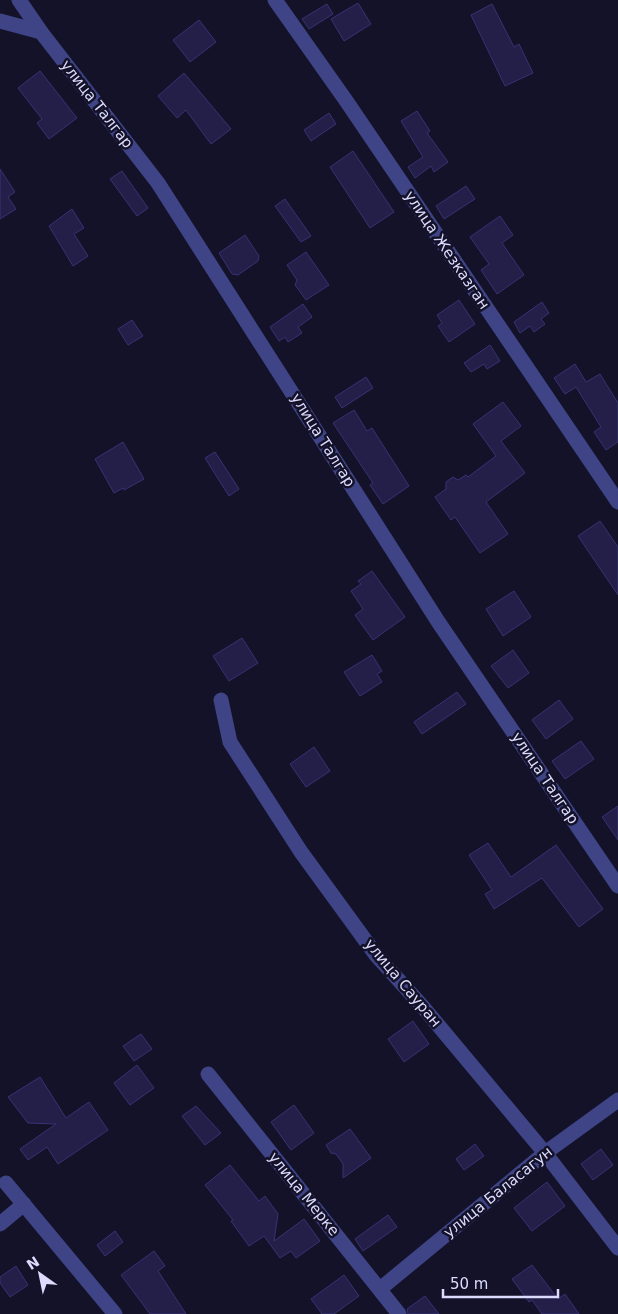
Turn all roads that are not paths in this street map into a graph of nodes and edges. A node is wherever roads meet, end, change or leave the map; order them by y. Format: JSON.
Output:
{"nodes":[{"id":1,"x":19,"y":0,"type":"edge"},
{"id":2,"x":275,"y":0,"type":"edge"},
{"id":3,"x":0,"y":21,"type":"edge"},
{"id":4,"x":41,"y":32,"type":"junction"},
{"id":5,"x":618,"y":502,"type":"edge"},
{"id":6,"x":221,"y":700,"type":"dead end"},
{"id":7,"x":618,"y":886,"type":"edge"},
{"id":8,"x":208,"y":1074,"type":"dead end"},
{"id":9,"x":618,"y":1100,"type":"edge"},
{"id":10,"x":545,"y":1153,"type":"junction"},
{"id":11,"x":6,"y":1182,"type":"dead end"},
{"id":12,"x":24,"y":1204,"type":"junction"},
{"id":13,"x":0,"y":1224,"type":"edge"},
{"id":14,"x":618,"y":1248,"type":"edge"},
{"id":15,"x":380,"y":1288,"type":"junction"},
{"id":16,"x":115,"y":1314,"type":"edge"},
{"id":17,"x":399,"y":1314,"type":"edge"}],
"edges":[{"from":1,"to":4,"type":"street","name":"улица Талгар"},
{"from":2,"to":5,"type":"street","name":"улица Жезказган"},
{"from":3,"to":4,"type":"street"},
{"from":4,"to":7,"type":"street","name":"улица Талгар"},
{"from":6,"to":10,"type":"street","name":"улица Сауран"},
{"from":8,"to":15,"type":"street","name":"улица Мерке"},
{"from":9,"to":10,"type":"street","name":"улица Баласагун"},
{"from":10,"to":14,"type":"street","name":"улица Сауран"},
{"from":10,"to":15,"type":"street","name":"улица Баласагун"},
{"from":11,"to":12,"type":"street"},
{"from":12,"to":13,"type":"street"},
{"from":12,"to":16,"type":"street"},
{"from":15,"to":17,"type":"street","name":"улица Мерке"}]}
